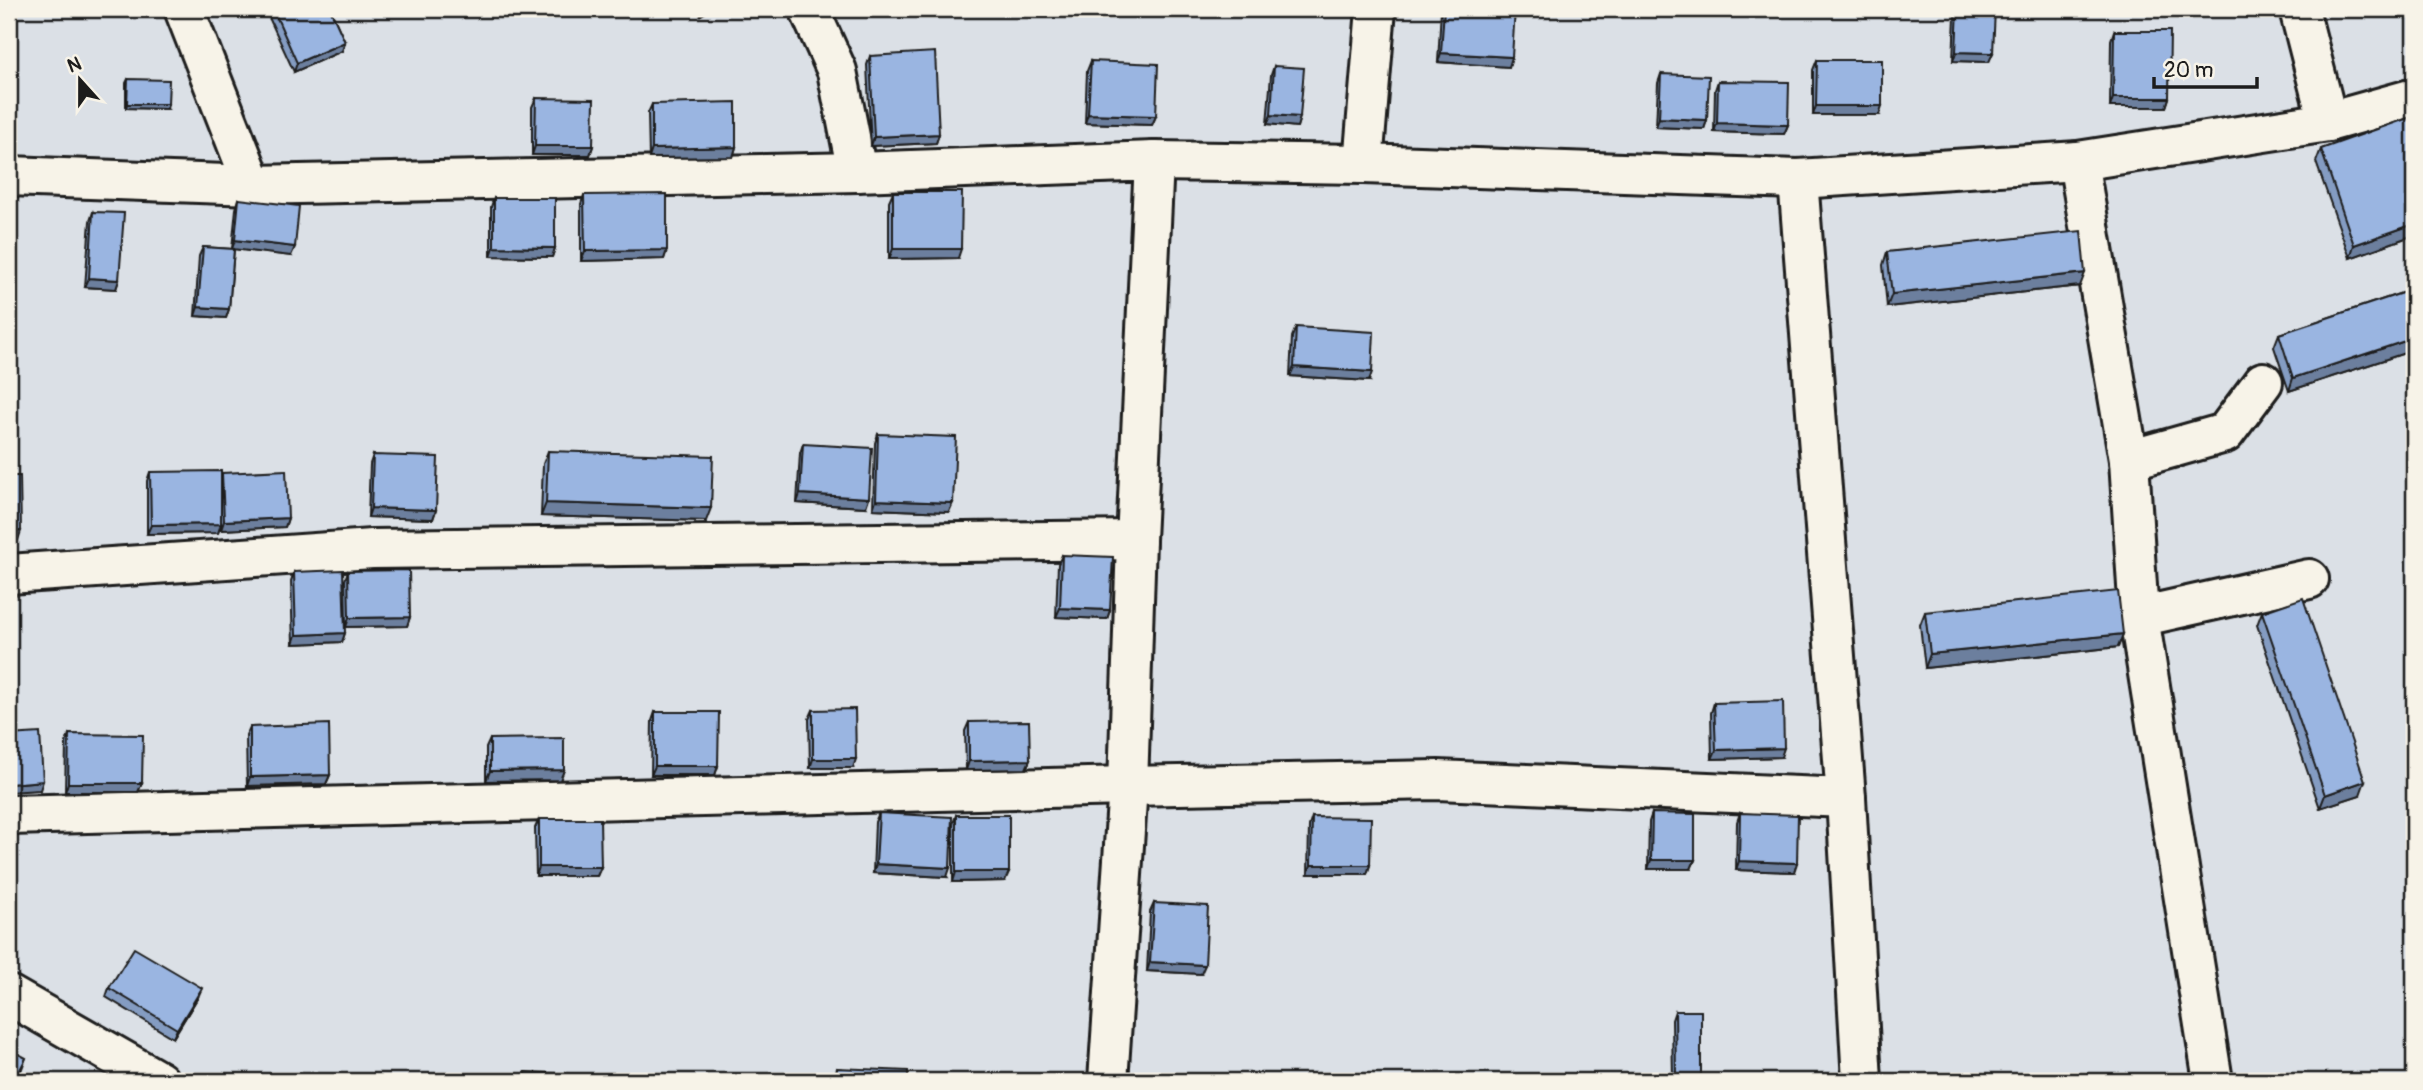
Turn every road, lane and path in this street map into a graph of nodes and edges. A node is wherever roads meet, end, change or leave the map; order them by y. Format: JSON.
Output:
{"nodes":[{"id":1,"x":184,"y":9,"type":"edge"},
{"id":2,"x":809,"y":9,"type":"edge"},
{"id":3,"x":1376,"y":9,"type":"edge"},
{"id":4,"x":2299,"y":9,"type":"edge"},
{"id":5,"x":2414,"y":98,"type":"edge"},
{"id":6,"x":2328,"y":122,"type":"junction"},
{"id":7,"x":1153,"y":161,"type":"junction"},
{"id":8,"x":2078,"y":161,"type":"junction"},
{"id":9,"x":1363,"y":164,"type":"junction"},
{"id":10,"x":857,"y":172,"type":"junction"},
{"id":11,"x":9,"y":176,"type":"edge"},
{"id":12,"x":1798,"y":179,"type":"junction"},
{"id":13,"x":253,"y":185,"type":"junction"},
{"id":14,"x":2263,"y":382,"type":"dead end"},
{"id":15,"x":2129,"y":460,"type":"junction"},
{"id":16,"x":1136,"y":540,"type":"junction"},
{"id":17,"x":9,"y":574,"type":"edge"},
{"id":18,"x":2309,"y":579,"type":"dead end"},
{"id":19,"x":2139,"y":617,"type":"junction"},
{"id":20,"x":1128,"y":786,"type":"junction"},
{"id":21,"x":1846,"y":798,"type":"junction"},
{"id":22,"x":9,"y":815,"type":"edge"},
{"id":23,"x":9,"y":995,"type":"edge"},
{"id":24,"x":159,"y":1081,"type":"edge"},
{"id":25,"x":1108,"y":1081,"type":"edge"},
{"id":26,"x":1862,"y":1081,"type":"edge"},
{"id":27,"x":2213,"y":1081,"type":"edge"}],
"edges":[{"from":1,"to":13,"type":"street"},
{"from":2,"to":10,"type":"street"},
{"from":3,"to":9,"type":"street"},
{"from":4,"to":6,"type":"street"},
{"from":5,"to":6,"type":"street"},
{"from":6,"to":8,"type":"street"},
{"from":7,"to":9,"type":"street"},
{"from":7,"to":10,"type":"street"},
{"from":7,"to":16,"type":"street"},
{"from":8,"to":12,"type":"street"},
{"from":8,"to":15,"type":"street"},
{"from":9,"to":12,"type":"street"},
{"from":10,"to":13,"type":"street"},
{"from":11,"to":13,"type":"street"},
{"from":12,"to":21,"type":"street"},
{"from":14,"to":15,"type":"street"},
{"from":15,"to":19,"type":"street"},
{"from":16,"to":17,"type":"street"},
{"from":16,"to":20,"type":"street"},
{"from":18,"to":19,"type":"street"},
{"from":19,"to":27,"type":"street"},
{"from":20,"to":21,"type":"street"},
{"from":20,"to":22,"type":"street"},
{"from":20,"to":25,"type":"street"},
{"from":21,"to":26,"type":"street"},
{"from":23,"to":24,"type":"street"}]}
